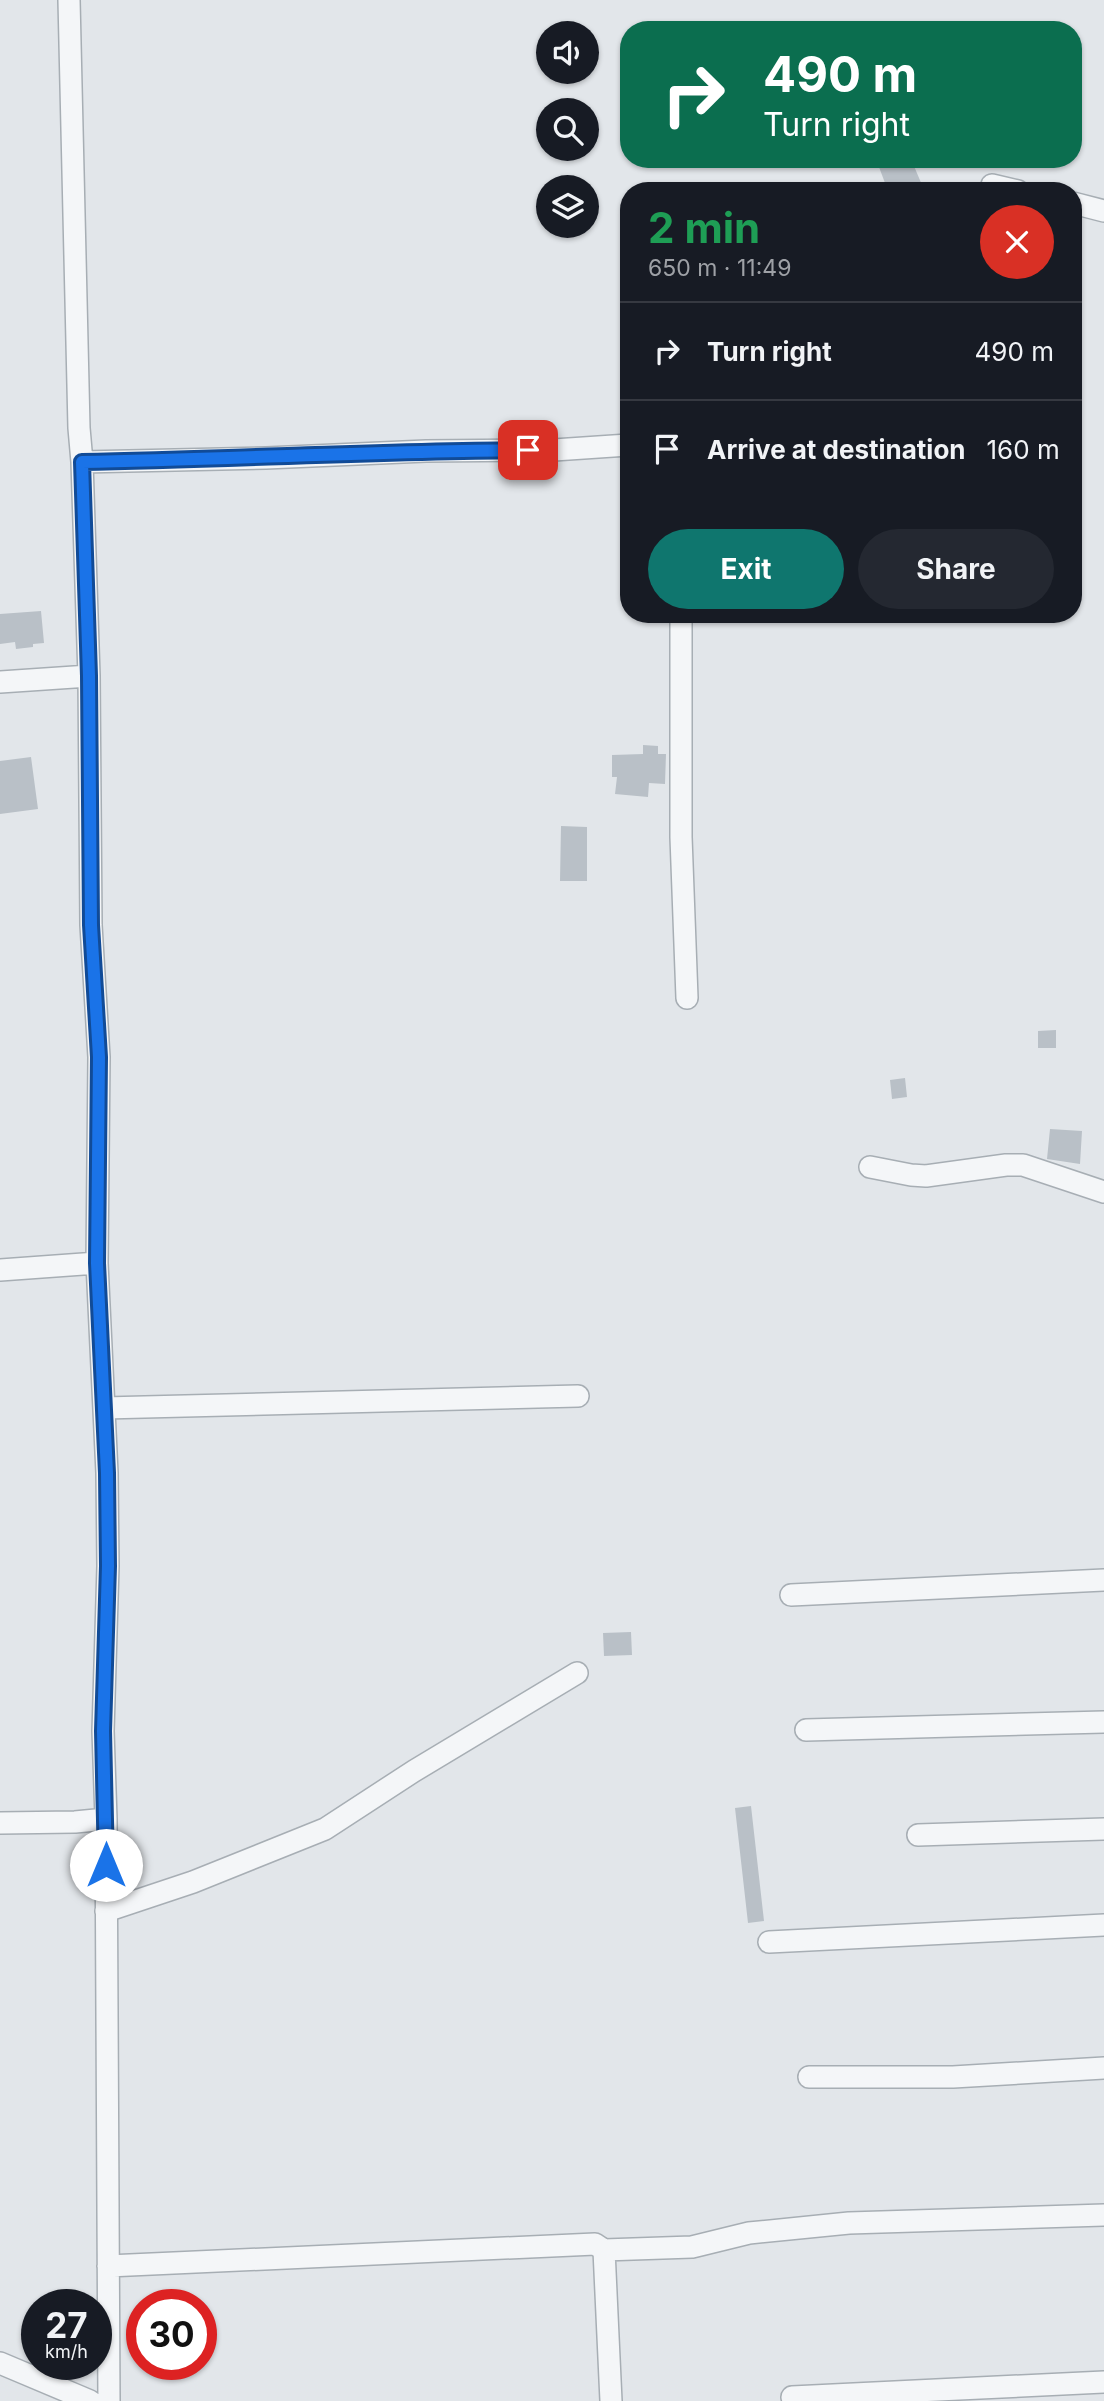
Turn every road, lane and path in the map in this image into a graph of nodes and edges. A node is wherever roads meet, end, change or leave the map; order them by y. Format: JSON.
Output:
{"nodes":[{"id":1,"x":69,"y":0,"type":"edge"},
{"id":2,"x":1082,"y":205,"type":"edge"},
{"id":3,"x":1104,"y":211,"type":"edge"},
{"id":4,"x":620,"y":446,"type":"edge"},
{"id":5,"x":82,"y":462,"type":"junction"},
{"id":6,"x":681,"y":623,"type":"edge"},
{"id":7,"x":89,"y":676,"type":"junction"},
{"id":8,"x":0,"y":682,"type":"edge"},
{"id":9,"x":687,"y":998,"type":"dead end"},
{"id":10,"x":870,"y":1167,"type":"dead end"},
{"id":11,"x":1104,"y":1192,"type":"edge"},
{"id":12,"x":97,"y":1263,"type":"junction"},
{"id":13,"x":0,"y":1270,"type":"edge"},
{"id":14,"x":578,"y":1396,"type":"dead end"},
{"id":15,"x":104,"y":1408,"type":"junction"},
{"id":16,"x":1104,"y":1580,"type":"edge"},
{"id":17,"x":791,"y":1595,"type":"dead end"},
{"id":18,"x":577,"y":1673,"type":"dead end"},
{"id":19,"x":1104,"y":1721,"type":"edge"},
{"id":20,"x":806,"y":1730,"type":"dead end"},
{"id":21,"x":106,"y":1819,"type":"junction"},
{"id":22,"x":0,"y":1824,"type":"edge"},
{"id":23,"x":1104,"y":1829,"type":"edge"},
{"id":24,"x":918,"y":1835,"type":"dead end"},
{"id":25,"x":106,"y":1911,"type":"junction"},
{"id":26,"x":1104,"y":1925,"type":"edge"},
{"id":27,"x":769,"y":1942,"type":"dead end"},
{"id":28,"x":1104,"y":2068,"type":"edge"},
{"id":29,"x":809,"y":2077,"type":"dead end"},
{"id":30,"x":1104,"y":2215,"type":"edge"},
{"id":31,"x":604,"y":2250,"type":"junction"},
{"id":32,"x":108,"y":2266,"type":"junction"},
{"id":33,"x":0,"y":2363,"type":"edge"},
{"id":34,"x":1104,"y":2382,"type":"edge"},
{"id":35,"x":792,"y":2397,"type":"dead end"},
{"id":36,"x":90,"y":2401,"type":"edge"},
{"id":37,"x":109,"y":2401,"type":"edge"},
{"id":38,"x":611,"y":2401,"type":"edge"}],
"edges":[{"from":1,"to":5,"type":"street"},
{"from":2,"to":3,"type":"street"},
{"from":4,"to":5,"type":"street"},
{"from":5,"to":7,"type":"street"},
{"from":6,"to":9,"type":"street"},
{"from":7,"to":8,"type":"street"},
{"from":7,"to":12,"type":"street"},
{"from":10,"to":11,"type":"street"},
{"from":12,"to":13,"type":"street"},
{"from":12,"to":15,"type":"street"},
{"from":14,"to":15,"type":"street"},
{"from":15,"to":21,"type":"street"},
{"from":16,"to":17,"type":"street"},
{"from":18,"to":25,"type":"street"},
{"from":19,"to":20,"type":"street"},
{"from":21,"to":22,"type":"street"},
{"from":21,"to":25,"type":"street"},
{"from":23,"to":24,"type":"street"},
{"from":25,"to":32,"type":"street"},
{"from":26,"to":27,"type":"street"},
{"from":28,"to":29,"type":"street"},
{"from":30,"to":31,"type":"street"},
{"from":31,"to":32,"type":"street"},
{"from":31,"to":38,"type":"street"},
{"from":32,"to":37,"type":"street"},
{"from":33,"to":36,"type":"street"},
{"from":34,"to":35,"type":"street"}]}
